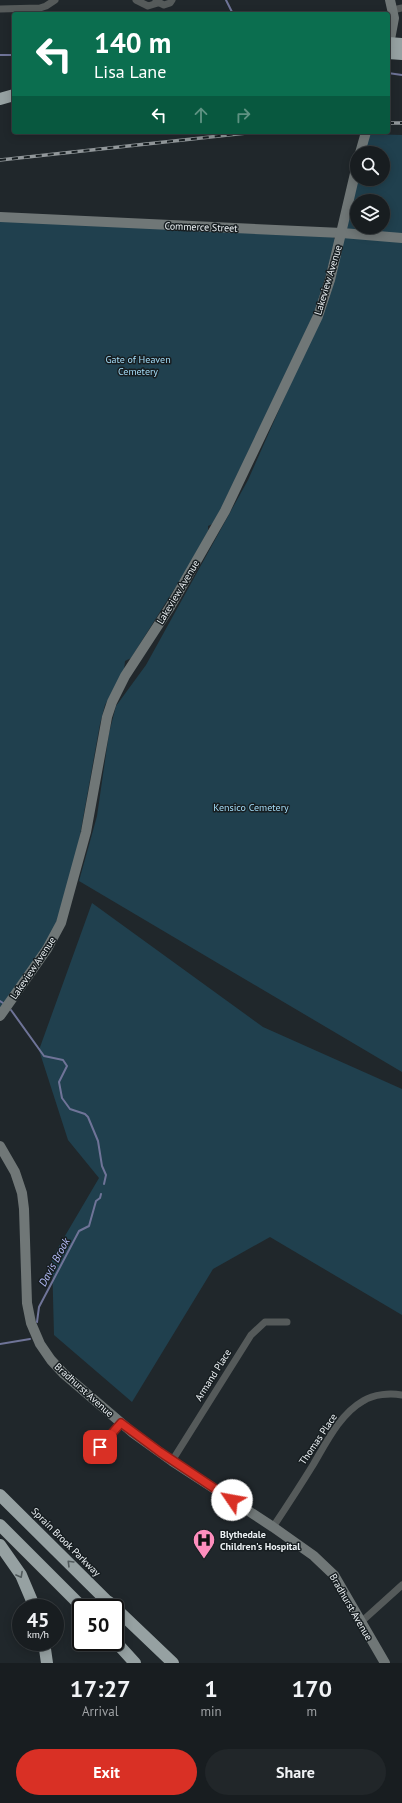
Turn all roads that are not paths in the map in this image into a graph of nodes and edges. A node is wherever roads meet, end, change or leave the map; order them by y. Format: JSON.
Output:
{"nodes":[{"id":1,"x":54,"y":0,"type":"edge"},
{"id":2,"x":136,"y":0,"type":"edge"},
{"id":3,"x":172,"y":0,"type":"edge"},
{"id":4,"x":390,"y":0,"type":"edge"},
{"id":5,"x":157,"y":2,"type":"edge"},
{"id":6,"x":0,"y":9,"type":"edge"},
{"id":7,"x":397,"y":9,"type":"edge"},
{"id":8,"x":391,"y":47,"type":"edge"},
{"id":9,"x":402,"y":54,"type":"edge"},
{"id":10,"x":12,"y":96,"type":"edge"},
{"id":11,"x":0,"y":99,"type":"edge"},
{"id":12,"x":12,"y":103,"type":"edge"},
{"id":13,"x":0,"y":106,"type":"edge"},
{"id":14,"x":365,"y":134,"type":"edge"},
{"id":15,"x":362,"y":146,"type":"edge"},
{"id":16,"x":352,"y":186,"type":"edge"},
{"id":17,"x":0,"y":217,"type":"edge"},
{"id":18,"x":342,"y":233,"type":"junction"},
{"id":19,"x":402,"y":238,"type":"edge"},
{"id":20,"x":0,"y":1016,"type":"edge"},
{"id":21,"x":0,"y":1146,"type":"edge"},
{"id":22,"x":287,"y":1322,"type":"dead end"},
{"id":23,"x":402,"y":1395,"type":"edge"},
{"id":24,"x":121,"y":1423,"type":"junction"},
{"id":25,"x":90,"y":1459,"type":"dead end"},
{"id":26,"x":172,"y":1461,"type":"junction"},
{"id":27,"x":0,"y":1494,"type":"edge"},
{"id":28,"x":0,"y":1525,"type":"edge"},
{"id":29,"x":273,"y":1526,"type":"junction"},
{"id":30,"x":0,"y":1545,"type":"edge"},
{"id":31,"x":402,"y":1585,"type":"edge"},
{"id":32,"x":97,"y":1590,"type":"junction"},
{"id":33,"x":31,"y":1599,"type":"edge"},
{"id":34,"x":75,"y":1599,"type":"edge"},
{"id":35,"x":105,"y":1599,"type":"edge"},
{"id":36,"x":124,"y":1620,"type":"edge"},
{"id":37,"x":360,"y":1623,"type":"junction"},
{"id":38,"x":45,"y":1651,"type":"edge"},
{"id":39,"x":124,"y":1651,"type":"edge"},
{"id":40,"x":47,"y":1663,"type":"edge"},
{"id":41,"x":135,"y":1663,"type":"edge"},
{"id":42,"x":164,"y":1663,"type":"edge"},
{"id":43,"x":173,"y":1663,"type":"edge"},
{"id":44,"x":385,"y":1663,"type":"edge"}],
"edges":[{"from":1,"to":6,"type":"street"},
{"from":2,"to":5,"type":"street"},
{"from":3,"to":5,"type":"street"},
{"from":4,"to":7,"type":"street"},
{"from":7,"to":8,"type":"street"},
{"from":8,"to":9,"type":"highway"},
{"from":10,"to":11,"type":"highway"},
{"from":12,"to":13,"type":"highway"},
{"from":14,"to":15,"type":"street"},
{"from":16,"to":18,"type":"street","name":"Lakeview Avenue"},
{"from":17,"to":18,"type":"street","name":"Commerce Street"},
{"from":18,"to":19,"type":"street","name":"Commerce Street"},
{"from":18,"to":20,"type":"street","name":"Lakeview Avenue"},
{"from":21,"to":24,"type":"street","name":"Bradhurst Avenue"},
{"from":22,"to":26,"type":"street","name":"Armand Place"},
{"from":23,"to":29,"type":"street","name":"Thomas Place"},
{"from":24,"to":25,"type":"street"},
{"from":24,"to":26,"type":"street","name":"Bradhurst Avenue"},
{"from":26,"to":29,"type":"street","name":"Bradhurst Avenue"},
{"from":32,"to":27,"type":"highway","name":"Sprain Brook Parkway","one_way":true},
{"from":28,"to":34,"type":"highway"},
{"from":29,"to":37,"type":"street","name":"Bradhurst Avenue"},
{"from":30,"to":33,"type":"highway","one_way":true},
{"from":31,"to":37,"type":"street"},
{"from":32,"to":35,"type":"highway","name":"Sprain Brook Parkway"},
{"from":32,"to":43,"type":"highway"},
{"from":36,"to":42,"type":"highway","name":"Sprain Brook Parkway"},
{"from":37,"to":44,"type":"street","name":"Bradhurst Avenue"},
{"from":38,"to":40,"type":"highway"},
{"from":39,"to":41,"type":"highway"}]}
